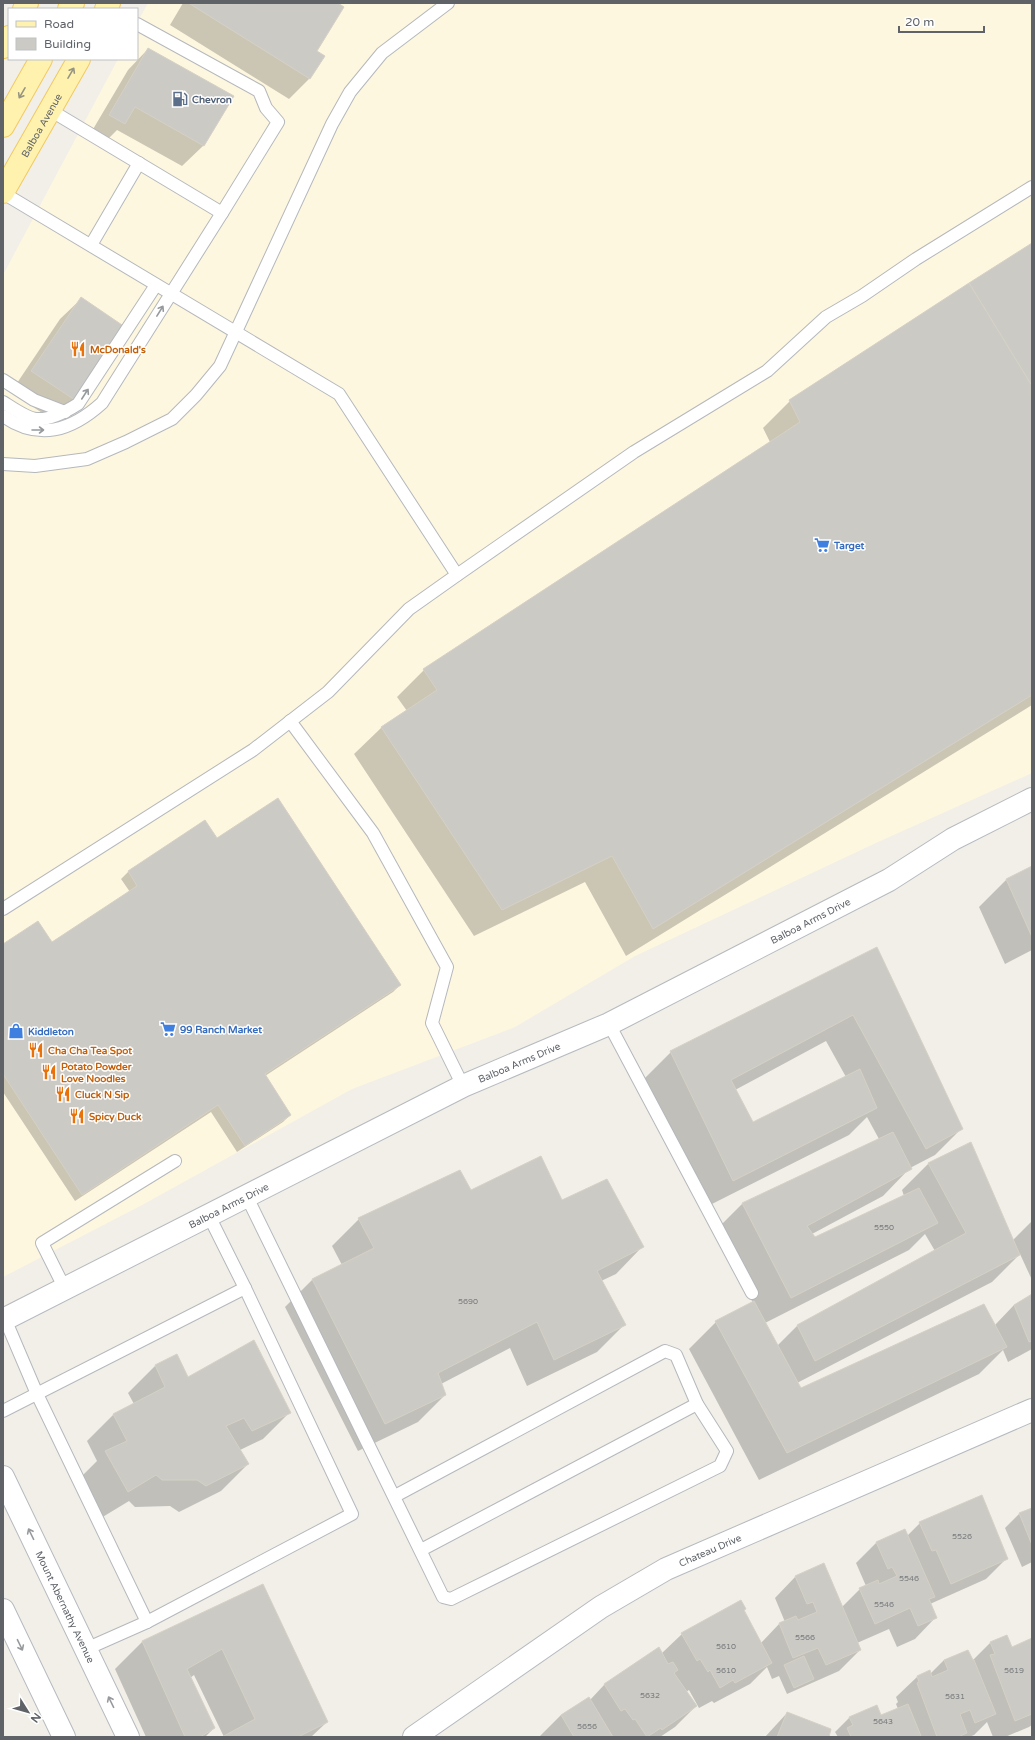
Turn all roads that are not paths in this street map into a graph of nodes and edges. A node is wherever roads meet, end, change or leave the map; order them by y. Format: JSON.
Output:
{"nodes":[{"id":1,"x":448,"y":3,"type":"edge"},
{"id":2,"x":138,"y":25,"type":"edge"},
{"id":3,"x":40,"y":60,"type":"edge"},
{"id":4,"x":78,"y":60,"type":"edge"},
{"id":5,"x":50,"y":110,"type":"junction"},
{"id":6,"x":3,"y":126,"type":"edge"},
{"id":7,"x":139,"y":163,"type":"junction"},
{"id":8,"x":1032,"y":187,"type":"edge"},
{"id":9,"x":3,"y":192,"type":"edge"},
{"id":10,"x":222,"y":213,"type":"junction"},
{"id":11,"x":91,"y":245,"type":"junction"},
{"id":12,"x":156,"y":285,"type":"junction"},
{"id":13,"x":171,"y":294,"type":"junction"},
{"id":14,"x":236,"y":333,"type":"junction"},
{"id":15,"x":3,"y":380,"type":"edge"},
{"id":16,"x":3,"y":402,"type":"edge"},
{"id":17,"x":65,"y":412,"type":"junction"},
{"id":18,"x":3,"y":416,"type":"edge"},
{"id":19,"x":3,"y":464,"type":"edge"},
{"id":20,"x":457,"y":574,"type":"junction"},
{"id":21,"x":290,"y":721,"type":"junction"},
{"id":22,"x":1032,"y":799,"type":"edge"},
{"id":23,"x":3,"y":909,"type":"edge"},
{"id":24,"x":609,"y":1024,"type":"junction"},
{"id":25,"x":463,"y":1086,"type":"junction"},
{"id":26,"x":175,"y":1161,"type":"dead end"},
{"id":27,"x":247,"y":1197,"type":"junction"},
{"id":28,"x":209,"y":1216,"type":"junction"},
{"id":29,"x":245,"y":1288,"type":"junction"},
{"id":30,"x":65,"y":1289,"type":"junction"},
{"id":31,"x":752,"y":1292,"type":"dead end"},
{"id":32,"x":4,"y":1320,"type":"edge"},
{"id":33,"x":37,"y":1394,"type":"junction"},
{"id":34,"x":697,"y":1404,"type":"junction"},
{"id":35,"x":1032,"y":1410,"type":"edge"},
{"id":36,"x":3,"y":1411,"type":"edge"},
{"id":37,"x":3,"y":1477,"type":"edge"},
{"id":38,"x":395,"y":1496,"type":"junction"},
{"id":39,"x":422,"y":1550,"type":"junction"},
{"id":40,"x":3,"y":1610,"type":"edge"},
{"id":41,"x":147,"y":1622,"type":"junction"},
{"id":42,"x":86,"y":1649,"type":"junction"},
{"id":43,"x":64,"y":1737,"type":"edge"},
{"id":44,"x":128,"y":1737,"type":"edge"},
{"id":45,"x":414,"y":1737,"type":"edge"}],
"edges":[{"from":1,"to":14,"type":"lane"},
{"from":2,"to":10,"type":"lane"},
{"from":3,"to":6,"type":"main road","one_way":true},
{"from":5,"to":4,"type":"main road","name":"Balboa Avenue","one_way":true},
{"from":5,"to":7,"type":"lane"},
{"from":5,"to":9,"type":"main road","name":"Balboa Avenue"},
{"from":7,"to":10,"type":"lane"},
{"from":7,"to":11,"type":"lane"},
{"from":8,"to":20,"type":"lane"},
{"from":9,"to":11,"type":"lane"},
{"from":10,"to":13,"type":"lane"},
{"from":11,"to":12,"type":"lane"},
{"from":12,"to":13,"type":"lane"},
{"from":17,"to":12,"type":"lane","one_way":true},
{"from":13,"to":14,"type":"lane"},
{"from":18,"to":13,"type":"lane","one_way":true},
{"from":14,"to":19,"type":"lane"},
{"from":14,"to":20,"type":"lane"},
{"from":15,"to":17,"type":"lane"},
{"from":16,"to":17,"type":"lane"},
{"from":20,"to":21,"type":"lane"},
{"from":21,"to":23,"type":"lane"},
{"from":21,"to":25,"type":"lane"},
{"from":22,"to":24,"type":"street","name":"Balboa Arms Drive"},
{"from":24,"to":25,"type":"street","name":"Balboa Arms Drive"},
{"from":24,"to":31,"type":"lane"},
{"from":25,"to":27,"type":"street","name":"Balboa Arms Drive"},
{"from":26,"to":30,"type":"lane"},
{"from":27,"to":28,"type":"street","name":"Balboa Arms Drive"},
{"from":27,"to":38,"type":"lane"},
{"from":28,"to":29,"type":"lane"},
{"from":28,"to":30,"type":"street","name":"Balboa Arms Drive"},
{"from":29,"to":33,"type":"lane"},
{"from":29,"to":41,"type":"lane"},
{"from":30,"to":32,"type":"street","name":"Balboa Arms Drive"},
{"from":32,"to":33,"type":"lane"},
{"from":33,"to":36,"type":"lane"},
{"from":33,"to":41,"type":"lane"},
{"from":34,"to":38,"type":"lane"},
{"from":34,"to":39,"type":"lane"},
{"from":34,"to":39,"type":"lane"},
{"from":35,"to":45,"type":"street","name":"Chateau Drive"},
{"from":42,"to":37,"type":"street","name":"Mount Abernathy Avenue","one_way":true},
{"from":38,"to":39,"type":"lane"},
{"from":40,"to":43,"type":"street","one_way":true},
{"from":41,"to":42,"type":"lane"},
{"from":44,"to":42,"type":"street","name":"Mount Abernathy Avenue","one_way":true}]}
